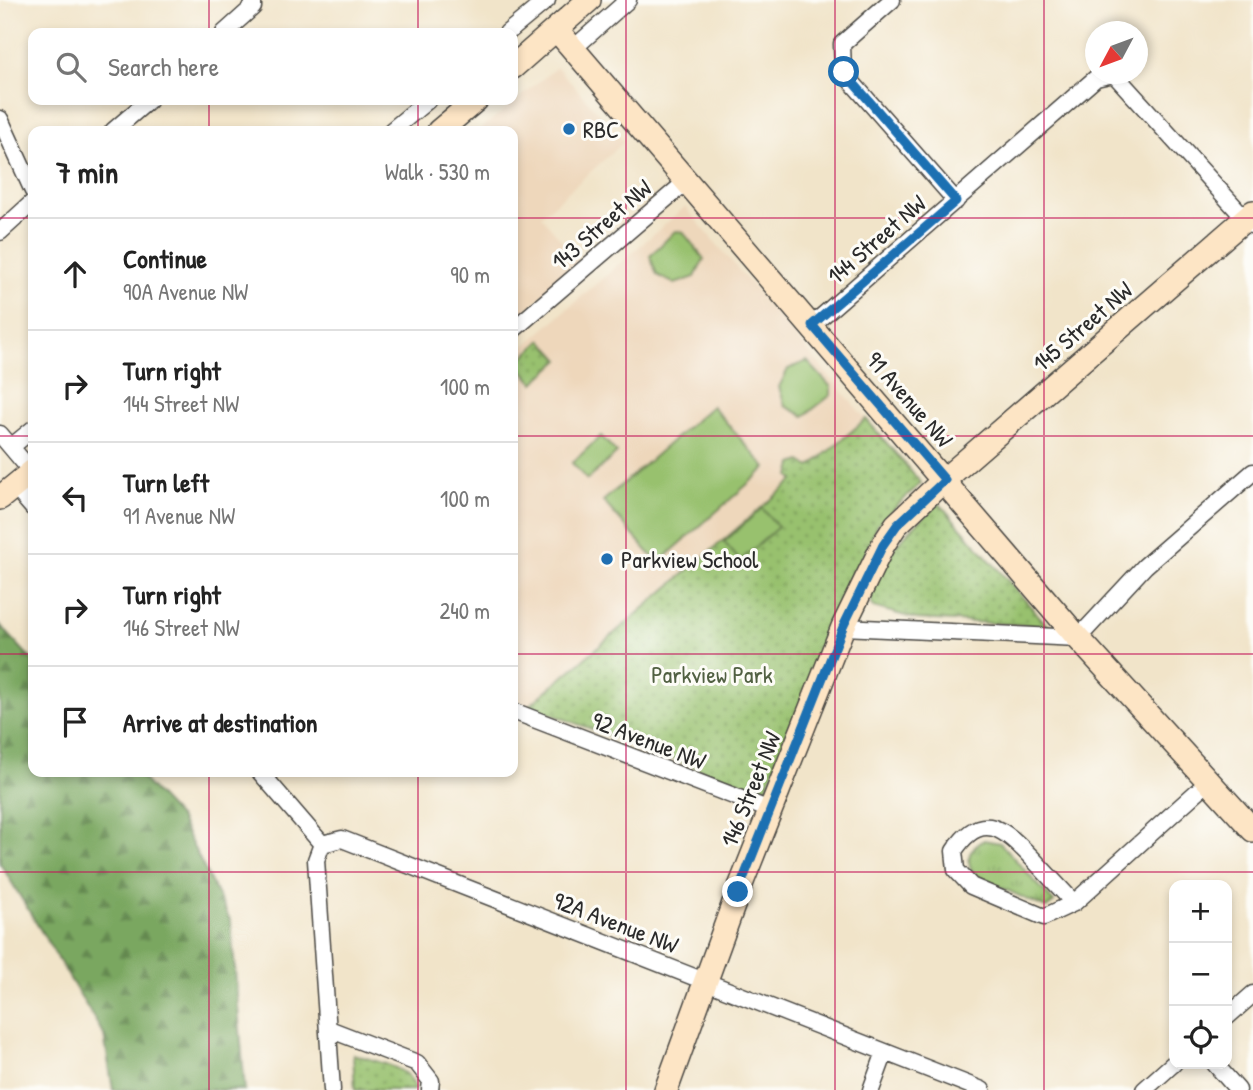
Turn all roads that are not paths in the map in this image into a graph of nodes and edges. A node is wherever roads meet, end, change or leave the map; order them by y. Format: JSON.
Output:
{"nodes":[{"id":1,"x":589,"y":0,"type":"edge"},
{"id":2,"x":628,"y":0,"type":"edge"},
{"id":3,"x":892,"y":0,"type":"edge"},
{"id":4,"x":538,"y":3,"type":"edge"},
{"id":5,"x":253,"y":4,"type":"edge"},
{"id":6,"x":229,"y":28,"type":"edge"},
{"id":7,"x":513,"y":28,"type":"edge"},
{"id":8,"x":556,"y":29,"type":"junction"},
{"id":9,"x":574,"y":48,"type":"junction"},
{"id":10,"x":518,"y":63,"type":"edge"},
{"id":11,"x":143,"y":105,"type":"edge"},
{"id":12,"x":422,"y":105,"type":"edge"},
{"id":13,"x":470,"y":105,"type":"edge"},
{"id":14,"x":0,"y":119,"type":"edge"},
{"id":15,"x":119,"y":126,"type":"edge"},
{"id":16,"x":397,"y":126,"type":"edge"},
{"id":17,"x":445,"y":126,"type":"edge"},
{"id":18,"x":28,"y":180,"type":"edge"},
{"id":19,"x":688,"y":180,"type":"junction"},
{"id":20,"x":956,"y":201,"type":"junction"},
{"id":21,"x":28,"y":207,"type":"edge"},
{"id":22,"x":1250,"y":219,"type":"edge"},
{"id":23,"x":0,"y":232,"type":"edge"},
{"id":24,"x":812,"y":325,"type":"junction"},
{"id":25,"x":518,"y":326,"type":"edge"},
{"id":26,"x":28,"y":433,"type":"edge"},
{"id":27,"x":0,"y":434,"type":"edge"},
{"id":28,"x":11,"y":447,"type":"junction"},
{"id":29,"x":1253,"y":472,"type":"edge"},
{"id":30,"x":945,"y":480,"type":"junction"},
{"id":31,"x":20,"y":482,"type":"edge"},
{"id":32,"x":28,"y":498,"type":"edge"},
{"id":33,"x":843,"y":627,"type":"junction"},
{"id":34,"x":1078,"y":638,"type":"junction"},
{"id":35,"x":518,"y":713,"type":"edge"},
{"id":36,"x":264,"y":777,"type":"edge"},
{"id":37,"x":1210,"y":780,"type":"junction"},
{"id":38,"x":770,"y":810,"type":"junction"},
{"id":39,"x":1253,"y":830,"type":"edge"},
{"id":40,"x":322,"y":844,"type":"junction"},
{"id":41,"x":1074,"y":903,"type":"junction"},
{"id":42,"x":706,"y":982,"type":"junction"},
{"id":43,"x":1253,"y":994,"type":"edge"},
{"id":44,"x":1232,"y":1013,"type":"edge"},
{"id":45,"x":329,"y":1029,"type":"junction"},
{"id":46,"x":886,"y":1052,"type":"junction"},
{"id":47,"x":1169,"y":1068,"type":"edge"},
{"id":48,"x":1219,"y":1069,"type":"edge"},
{"id":49,"x":332,"y":1090,"type":"edge"},
{"id":50,"x":430,"y":1090,"type":"edge"},
{"id":51,"x":666,"y":1090,"type":"edge"},
{"id":52,"x":871,"y":1090,"type":"edge"},
{"id":53,"x":982,"y":1090,"type":"edge"},
{"id":54,"x":1144,"y":1090,"type":"edge"},
{"id":55,"x":1238,"y":1090,"type":"edge"}],
"edges":[{"from":1,"to":8,"type":"street"},
{"from":2,"to":9,"type":"street"},
{"from":3,"to":20,"type":"street"},
{"from":4,"to":7,"type":"street"},
{"from":4,"to":8,"type":"street","name":"91 Avenue NW"},
{"from":5,"to":6,"type":"street"},
{"from":8,"to":9,"type":"street","name":"91 Avenue NW"},
{"from":8,"to":10,"type":"street"},
{"from":9,"to":19,"type":"street","name":"91 Avenue NW"},
{"from":11,"to":15,"type":"street"},
{"from":12,"to":16,"type":"street"},
{"from":13,"to":17,"type":"street"},
{"from":14,"to":18,"type":"street"},
{"from":19,"to":24,"type":"street","name":"91 Avenue NW"},
{"from":19,"to":25,"type":"street","name":"143 Street NW"},
{"from":20,"to":22,"type":"street","name":"144 Street NW"},
{"from":20,"to":24,"type":"street","name":"144 Street NW"},
{"from":21,"to":23,"type":"street"},
{"from":22,"to":30,"type":"street","name":"145 Street NW"},
{"from":24,"to":30,"type":"street","name":"91 Avenue NW"},
{"from":26,"to":28,"type":"street"},
{"from":27,"to":28,"type":"street"},
{"from":28,"to":31,"type":"street"},
{"from":29,"to":34,"type":"street"},
{"from":30,"to":33,"type":"street","name":"146 Street NW"},
{"from":30,"to":34,"type":"street","name":"91 Avenue NW"},
{"from":31,"to":32,"type":"street"},
{"from":33,"to":34,"type":"street"},
{"from":33,"to":38,"type":"street","name":"146 Street NW"},
{"from":34,"to":37,"type":"street","name":"91 Avenue NW"},
{"from":35,"to":38,"type":"street","name":"92 Avenue NW"},
{"from":36,"to":40,"type":"street"},
{"from":37,"to":39,"type":"street","name":"91 Avenue NW"},
{"from":37,"to":41,"type":"street"},
{"from":38,"to":42,"type":"street","name":"146 Street NW"},
{"from":40,"to":42,"type":"street","name":"92A Avenue NW"},
{"from":40,"to":45,"type":"street"},
{"from":41,"to":41,"type":"street"},
{"from":42,"to":46,"type":"street","name":"92A Avenue NW"},
{"from":42,"to":51,"type":"street","name":"146 Street NW"},
{"from":43,"to":44,"type":"street"},
{"from":45,"to":49,"type":"street"},
{"from":45,"to":50,"type":"street"},
{"from":46,"to":52,"type":"street"},
{"from":46,"to":53,"type":"street","name":"92A Avenue NW"},
{"from":47,"to":54,"type":"street"},
{"from":48,"to":55,"type":"street"}]}
